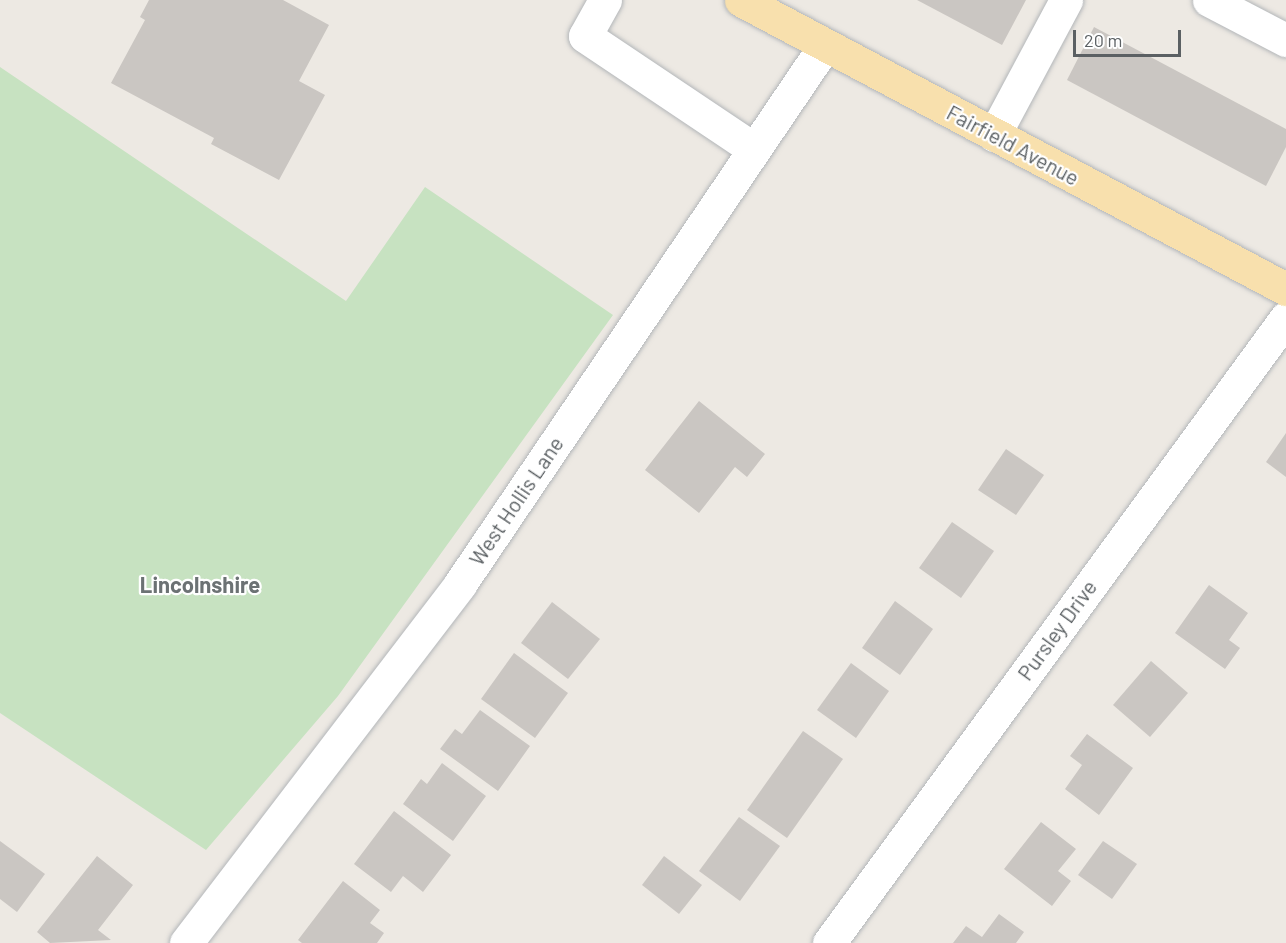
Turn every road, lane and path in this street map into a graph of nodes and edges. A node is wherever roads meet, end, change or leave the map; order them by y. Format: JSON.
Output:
{"nodes":[{"id":1,"x":605,"y":0,"type":"edge"},
{"id":2,"x":741,"y":0,"type":"edge"},
{"id":3,"x":1066,"y":0,"type":"edge"},
{"id":4,"x":1209,"y":0,"type":"edge"},
{"id":5,"x":1286,"y":40,"type":"edge"},
{"id":6,"x":825,"y":45,"type":"junction"},
{"id":7,"x":994,"y":135,"type":"junction"},
{"id":8,"x":754,"y":148,"type":"junction"},
{"id":9,"x":1286,"y":289,"type":"edge"},
{"id":10,"x":1286,"y":318,"type":"edge"},
{"id":11,"x":186,"y":943,"type":"edge"},
{"id":12,"x":829,"y":943,"type":"edge"}],
"edges":[{"from":1,"to":8,"type":"street"},
{"from":2,"to":6,"type":"main road","name":"Fairfield Avenue"},
{"from":3,"to":7,"type":"street"},
{"from":4,"to":5,"type":"street"},
{"from":6,"to":7,"type":"main road","name":"Fairfield Avenue"},
{"from":6,"to":8,"type":"street","name":"West Hollis Lane"},
{"from":7,"to":9,"type":"main road","name":"Fairfield Avenue"},
{"from":8,"to":11,"type":"street","name":"West Hollis Lane"},
{"from":10,"to":12,"type":"street","name":"Pursley Drive"}]}
